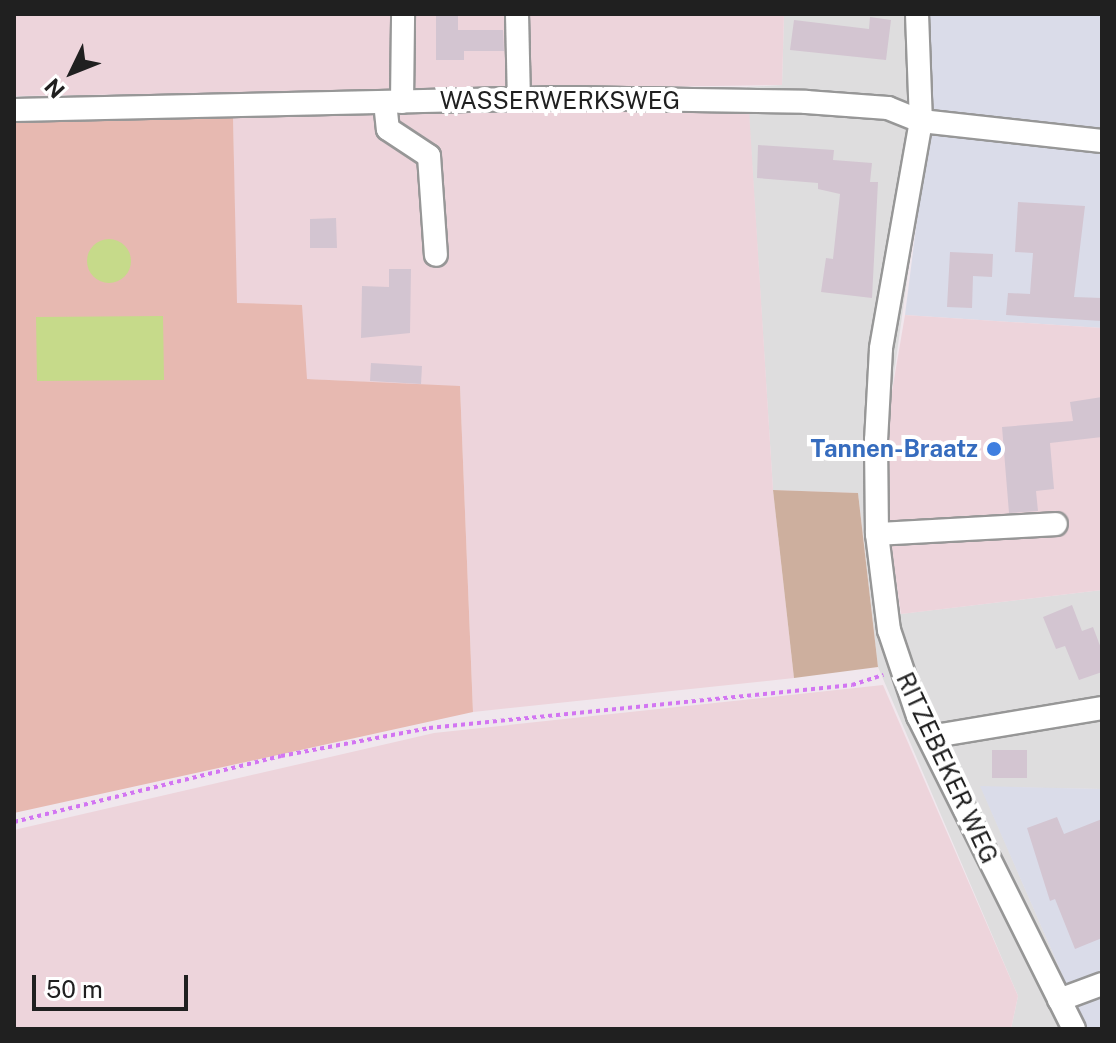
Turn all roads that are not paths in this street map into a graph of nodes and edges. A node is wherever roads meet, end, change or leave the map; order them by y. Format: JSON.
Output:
{"nodes":[{"id":1,"x":403,"y":14,"type":"edge"},
{"id":2,"x":517,"y":14,"type":"edge"},
{"id":3,"x":917,"y":14,"type":"edge"},
{"id":4,"x":519,"y":99,"type":"junction"},
{"id":5,"x":394,"y":102,"type":"junction"},
{"id":6,"x":14,"y":110,"type":"edge"},
{"id":7,"x":921,"y":121,"type":"junction"},
{"id":8,"x":1102,"y":141,"type":"edge"},
{"id":9,"x":436,"y":255,"type":"dead end"},
{"id":10,"x":1056,"y":524,"type":"dead end"},
{"id":11,"x":877,"y":534,"type":"junction"},
{"id":12,"x":1102,"y":708,"type":"edge"},
{"id":13,"x":929,"y":737,"type":"junction"},
{"id":14,"x":1102,"y":984,"type":"edge"},
{"id":15,"x":1059,"y":1000,"type":"junction"},
{"id":16,"x":1074,"y":1029,"type":"edge"}],
"edges":[{"from":1,"to":5,"type":"street"},
{"from":2,"to":4,"type":"street"},
{"from":3,"to":7,"type":"street","name":"RITZEBEKER WEG"},
{"from":4,"to":5,"type":"street","name":"WASSERWERKSWEG"},
{"from":4,"to":7,"type":"street","name":"WASSERWERKSWEG"},
{"from":5,"to":6,"type":"street","name":"WASSERWERKSWEG"},
{"from":5,"to":9,"type":"street"},
{"from":7,"to":8,"type":"street","name":"WASSERWERKSWEG"},
{"from":7,"to":11,"type":"street","name":"RITZEBEKER WEG"},
{"from":10,"to":11,"type":"street"},
{"from":11,"to":13,"type":"street","name":"RITZEBEKER WEG"},
{"from":12,"to":13,"type":"street"},
{"from":13,"to":15,"type":"street","name":"RITZEBEKER WEG"},
{"from":14,"to":15,"type":"street"},
{"from":15,"to":16,"type":"street","name":"RITZEBEKER WEG"}]}
